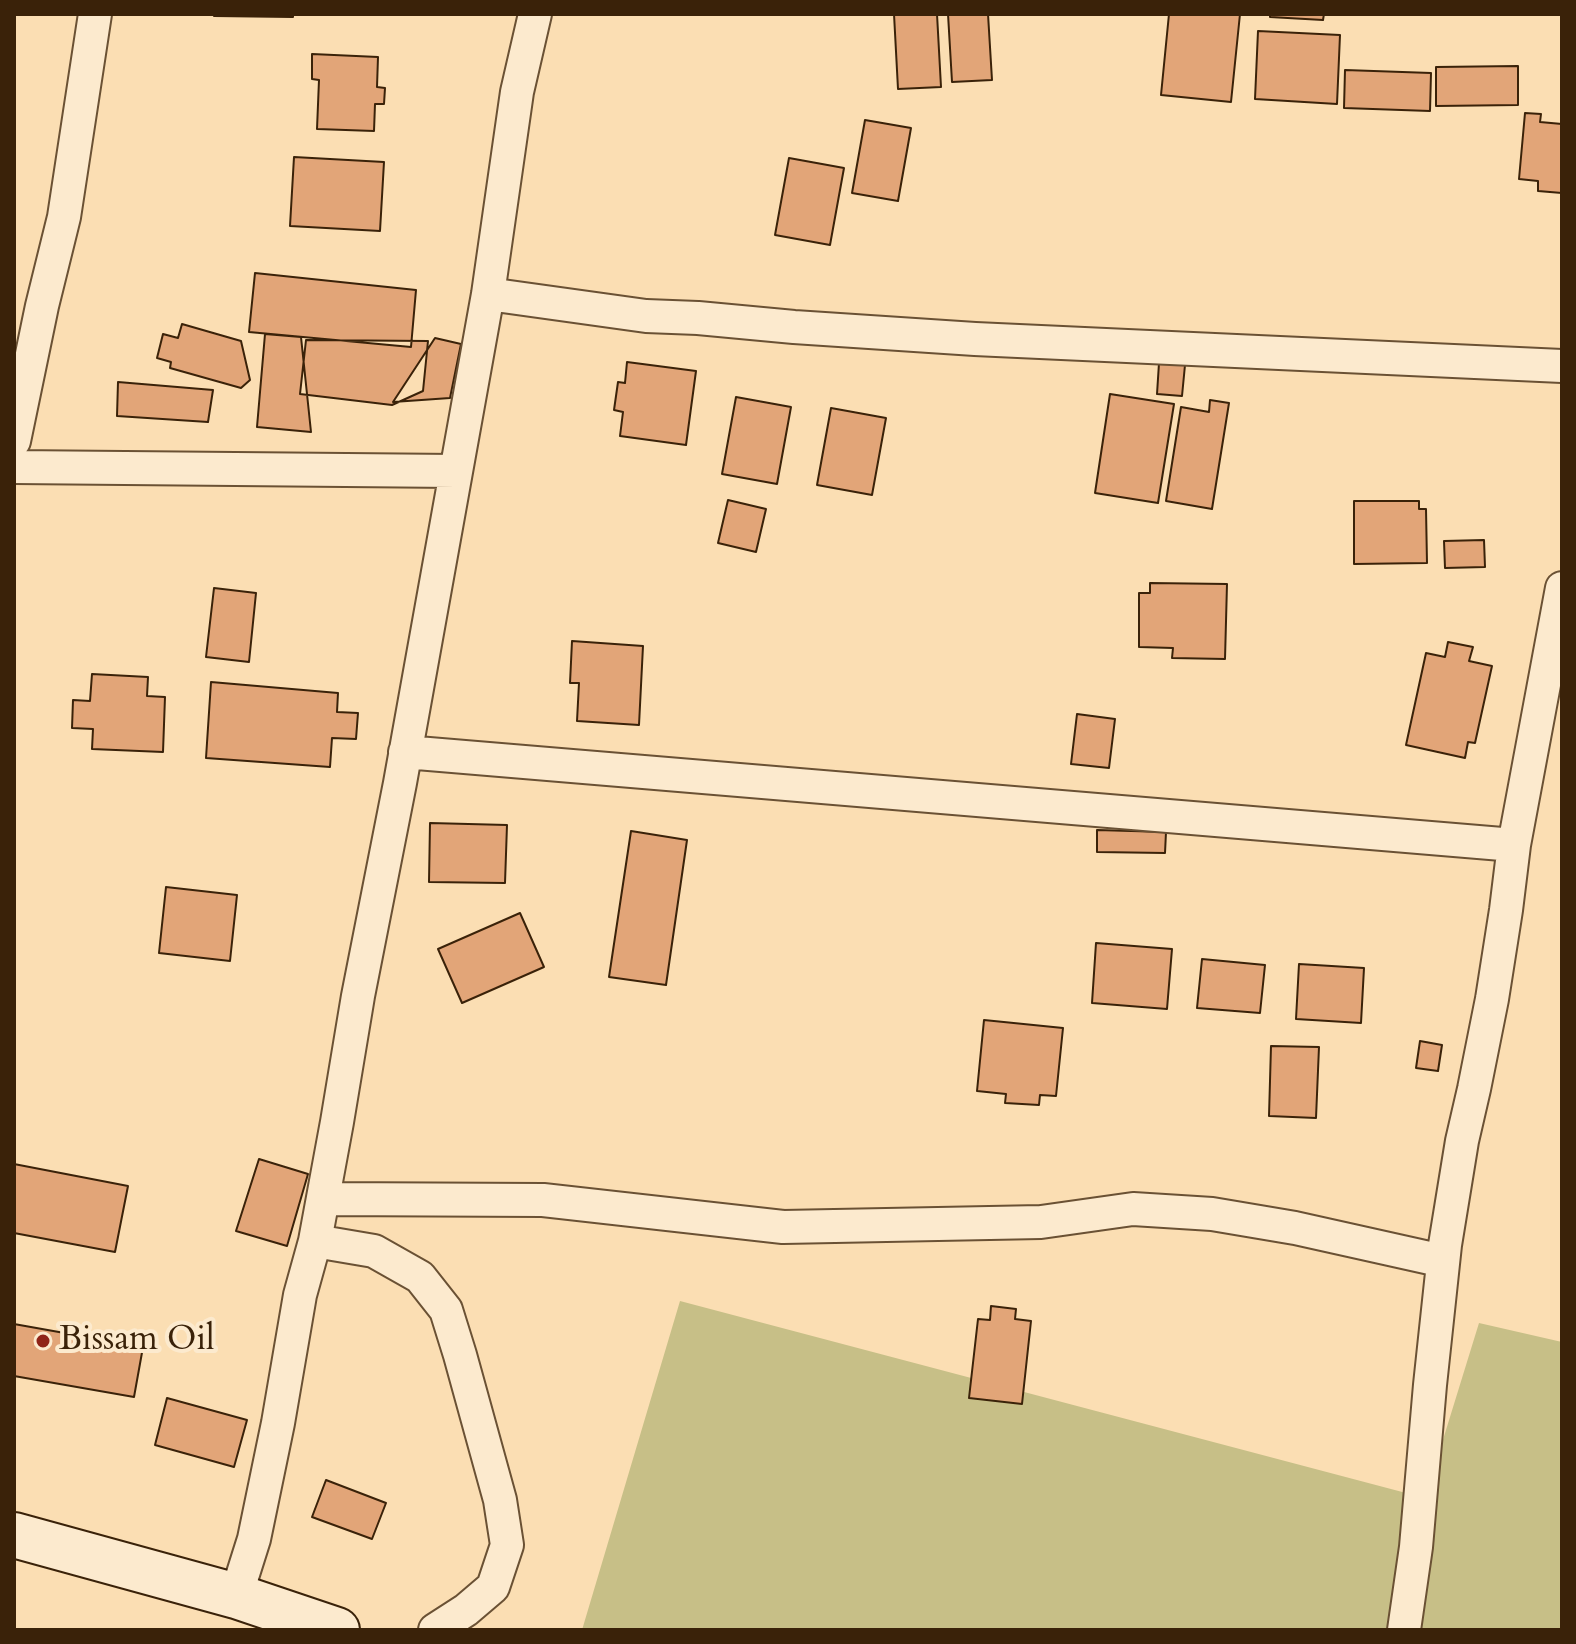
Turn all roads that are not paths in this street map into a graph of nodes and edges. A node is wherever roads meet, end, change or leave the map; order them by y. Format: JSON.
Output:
{"nodes":[{"id":1,"x":95,"y":14,"type":"edge"},
{"id":2,"x":535,"y":14,"type":"edge"},
{"id":3,"x":488,"y":294,"type":"junction"},
{"id":4,"x":28,"y":304,"type":"edge"},
{"id":5,"x":1562,"y":366,"type":"edge"},
{"id":6,"x":14,"y":441,"type":"edge"},
{"id":7,"x":14,"y":467,"type":"edge"},
{"id":8,"x":456,"y":471,"type":"junction"},
{"id":9,"x":1562,"y":588,"type":"edge"},
{"id":10,"x":405,"y":752,"type":"junction"},
{"id":11,"x":1514,"y":845,"type":"junction"},
{"id":12,"x":323,"y":1199,"type":"junction"},
{"id":13,"x":315,"y":1241,"type":"junction"},
{"id":14,"x":1443,"y":1261,"type":"junction"},
{"id":15,"x":14,"y":1535,"type":"edge"},
{"id":16,"x":236,"y":1596,"type":"junction"},
{"id":17,"x":337,"y":1630,"type":"edge"},
{"id":18,"x":435,"y":1630,"type":"edge"},
{"id":19,"x":1404,"y":1630,"type":"edge"}],
"edges":[{"from":1,"to":4,"type":"street"},
{"from":2,"to":3,"type":"street"},
{"from":3,"to":5,"type":"street"},
{"from":3,"to":8,"type":"street"},
{"from":4,"to":6,"type":"street"},
{"from":7,"to":8,"type":"street"},
{"from":8,"to":10,"type":"street"},
{"from":9,"to":11,"type":"street"},
{"from":10,"to":11,"type":"street"},
{"from":10,"to":12,"type":"street"},
{"from":11,"to":14,"type":"street"},
{"from":12,"to":13,"type":"street"},
{"from":12,"to":14,"type":"street"},
{"from":13,"to":16,"type":"street"},
{"from":13,"to":18,"type":"street"},
{"from":14,"to":19,"type":"street"},
{"from":15,"to":16,"type":"main road"},
{"from":16,"to":17,"type":"main road"}]}
